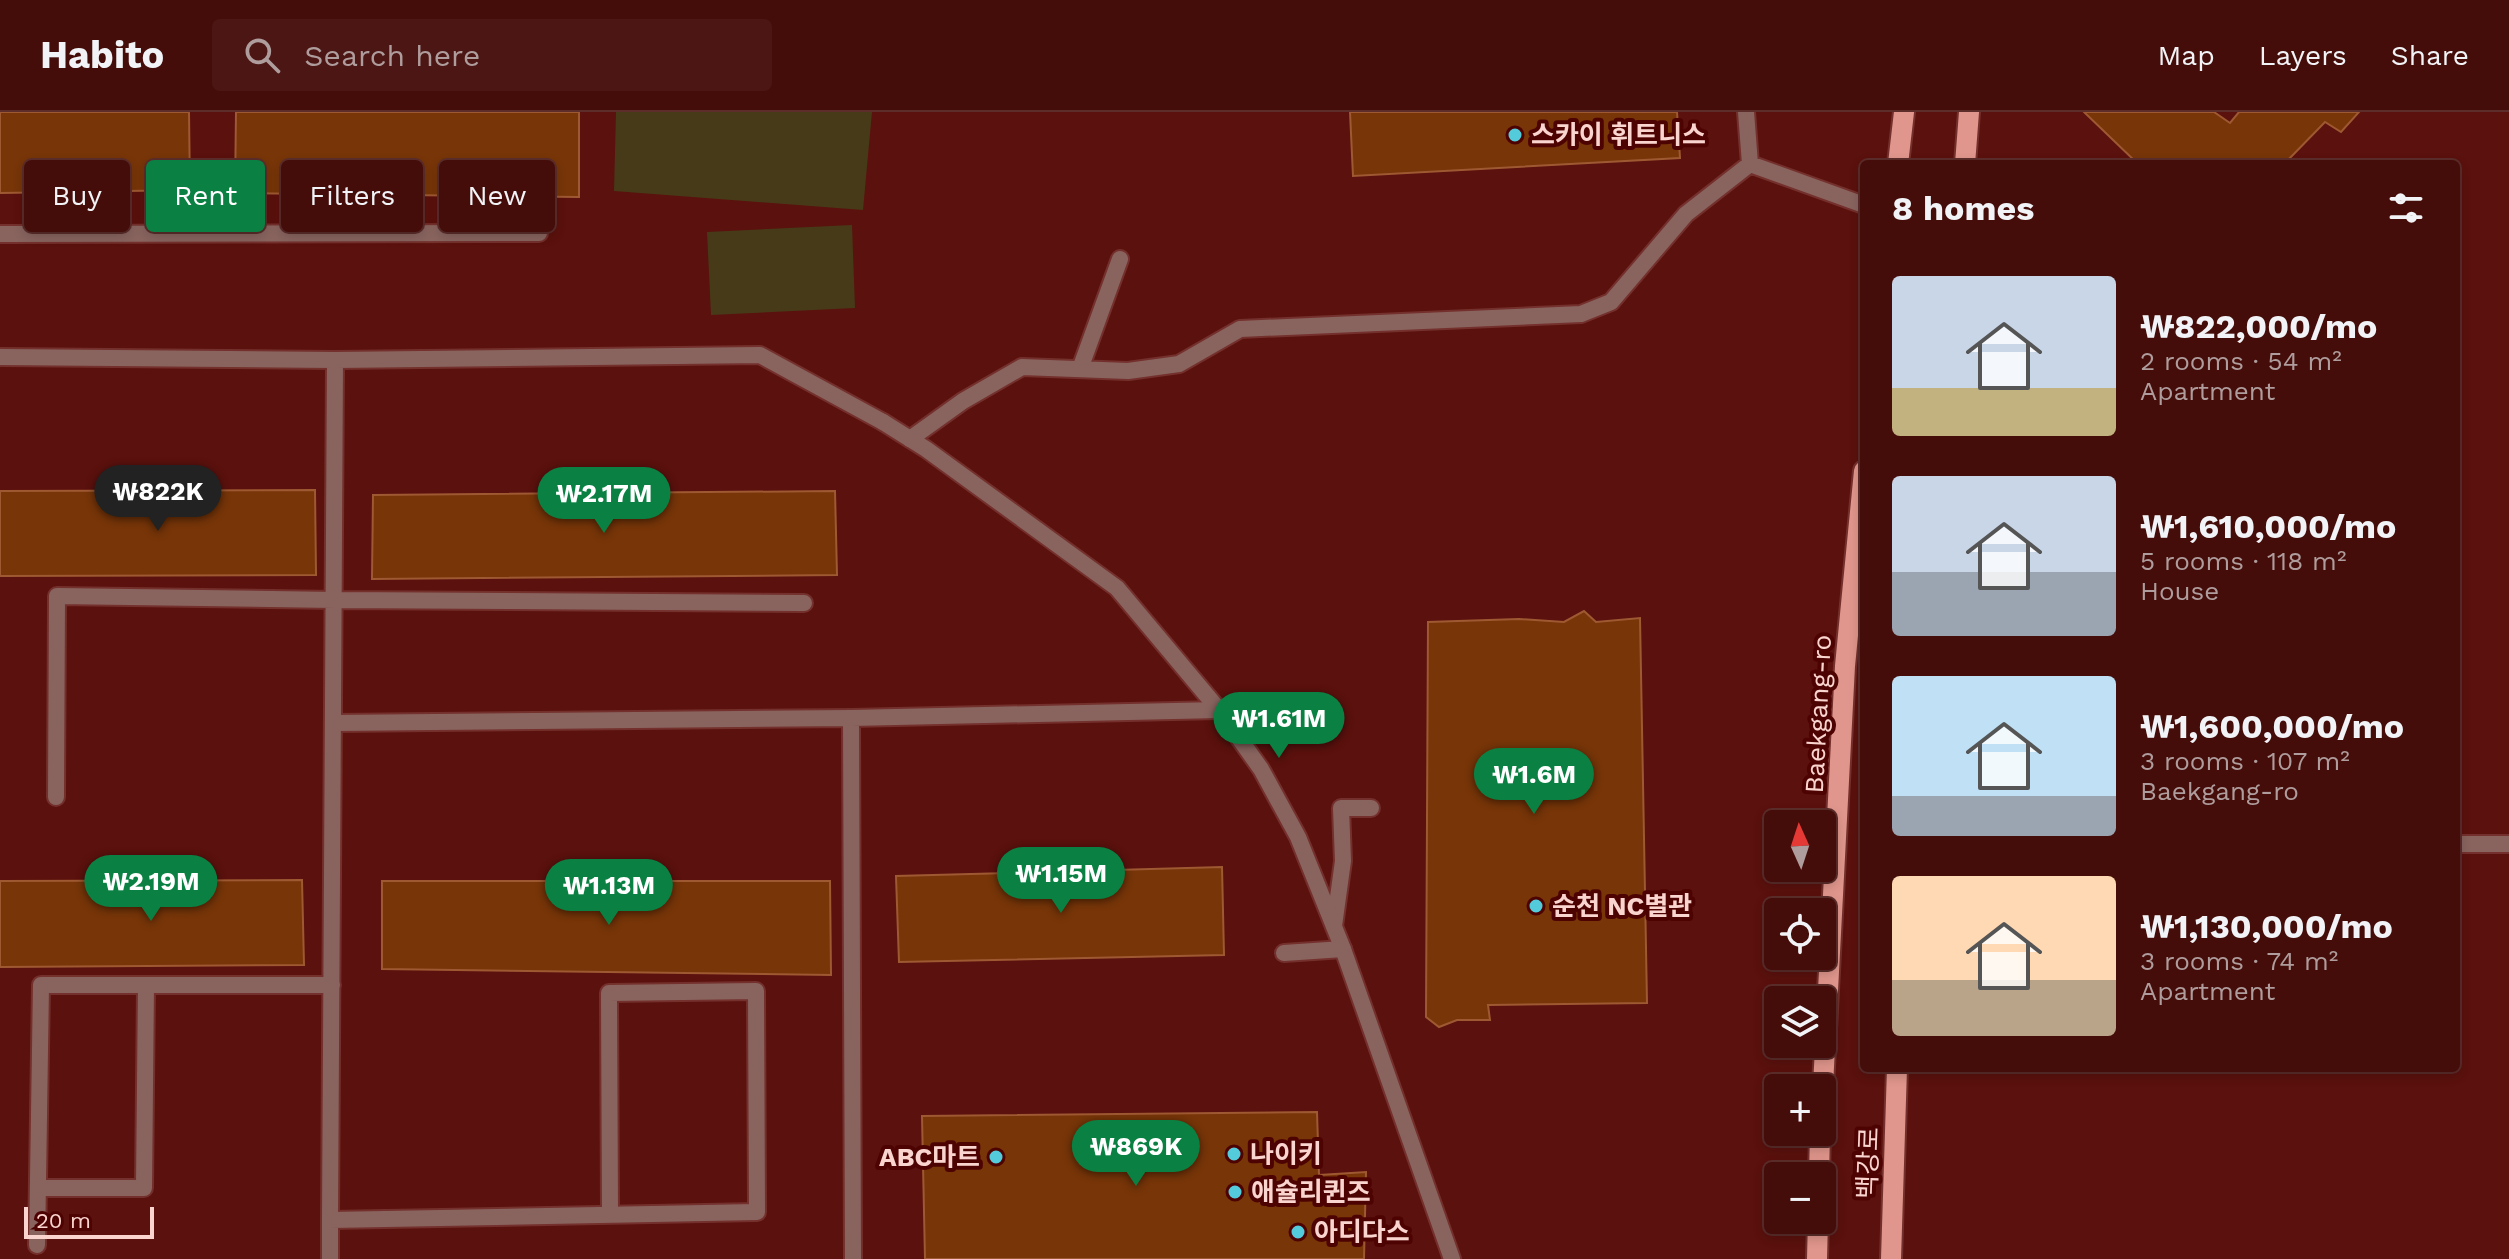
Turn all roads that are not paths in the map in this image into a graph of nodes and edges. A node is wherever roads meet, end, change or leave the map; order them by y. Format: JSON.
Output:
{"nodes":[{"id":1,"x":1746,"y":112,"type":"edge"},
{"id":2,"x":1904,"y":112,"type":"edge"},
{"id":3,"x":1969,"y":112,"type":"edge"},
{"id":4,"x":1898,"y":160,"type":"edge"},
{"id":5,"x":1965,"y":160,"type":"edge"},
{"id":6,"x":1750,"y":164,"type":"junction"},
{"id":7,"x":1860,"y":204,"type":"edge"},
{"id":8,"x":539,"y":233,"type":"dead end"},
{"id":9,"x":0,"y":234,"type":"edge"},
{"id":10,"x":1120,"y":259,"type":"dead end"},
{"id":11,"x":0,"y":357,"type":"edge"},
{"id":12,"x":335,"y":360,"type":"junction"},
{"id":13,"x":1080,"y":369,"type":"junction"},
{"id":14,"x":910,"y":439,"type":"junction"},
{"id":15,"x":1860,"y":512,"type":"edge"},
{"id":16,"x":335,"y":600,"type":"junction"},
{"id":17,"x":804,"y":603,"type":"dead end"},
{"id":18,"x":1219,"y":710,"type":"junction"},
{"id":19,"x":851,"y":718,"type":"junction"},
{"id":20,"x":334,"y":723,"type":"junction"},
{"id":21,"x":56,"y":797,"type":"dead end"},
{"id":22,"x":1371,"y":808,"type":"dead end"},
{"id":23,"x":2460,"y":844,"type":"edge"},
{"id":24,"x":2509,"y":844,"type":"edge"},
{"id":25,"x":1334,"y":926,"type":"junction"},
{"id":26,"x":1343,"y":949,"type":"junction"},
{"id":27,"x":1284,"y":953,"type":"dead end"},
{"id":28,"x":146,"y":985,"type":"junction"},
{"id":29,"x":332,"y":985,"type":"junction"},
{"id":30,"x":1897,"y":1072,"type":"edge"},
{"id":31,"x":1824,"y":1074,"type":"edge"},
{"id":32,"x":39,"y":1188,"type":"junction"},
{"id":33,"x":610,"y":1214,"type":"junction"},
{"id":34,"x":330,"y":1220,"type":"junction"},
{"id":35,"x":1818,"y":1234,"type":"edge"},
{"id":36,"x":37,"y":1245,"type":"dead end"},
{"id":37,"x":330,"y":1259,"type":"edge"},
{"id":38,"x":853,"y":1259,"type":"edge"},
{"id":39,"x":1452,"y":1259,"type":"edge"},
{"id":40,"x":1817,"y":1259,"type":"edge"},
{"id":41,"x":1891,"y":1259,"type":"edge"}],
"edges":[{"from":1,"to":6,"type":"street"},
{"from":2,"to":4,"type":"main road"},
{"from":3,"to":5,"type":"main road"},
{"from":6,"to":7,"type":"street"},
{"from":6,"to":13,"type":"street"},
{"from":8,"to":9,"type":"street"},
{"from":10,"to":13,"type":"street"},
{"from":11,"to":12,"type":"street"},
{"from":12,"to":14,"type":"street"},
{"from":12,"to":16,"type":"street"},
{"from":13,"to":14,"type":"street"},
{"from":14,"to":18,"type":"street"},
{"from":15,"to":31,"type":"main road","name":"Baekgang-ro"},
{"from":16,"to":17,"type":"street"},
{"from":16,"to":20,"type":"street"},
{"from":16,"to":21,"type":"street"},
{"from":18,"to":19,"type":"street"},
{"from":18,"to":25,"type":"street"},
{"from":19,"to":20,"type":"street"},
{"from":19,"to":38,"type":"street"},
{"from":20,"to":29,"type":"street"},
{"from":22,"to":25,"type":"street"},
{"from":23,"to":24,"type":"street"},
{"from":25,"to":26,"type":"street"},
{"from":26,"to":27,"type":"street"},
{"from":26,"to":39,"type":"street"},
{"from":28,"to":29,"type":"street"},
{"from":28,"to":32,"type":"street"},
{"from":28,"to":32,"type":"street"},
{"from":29,"to":34,"type":"street"},
{"from":30,"to":41,"type":"main road","name":"백강로"},
{"from":32,"to":36,"type":"street"},
{"from":33,"to":33,"type":"street"},
{"from":33,"to":34,"type":"street"},
{"from":34,"to":37,"type":"street"},
{"from":35,"to":40,"type":"main road"}]}
